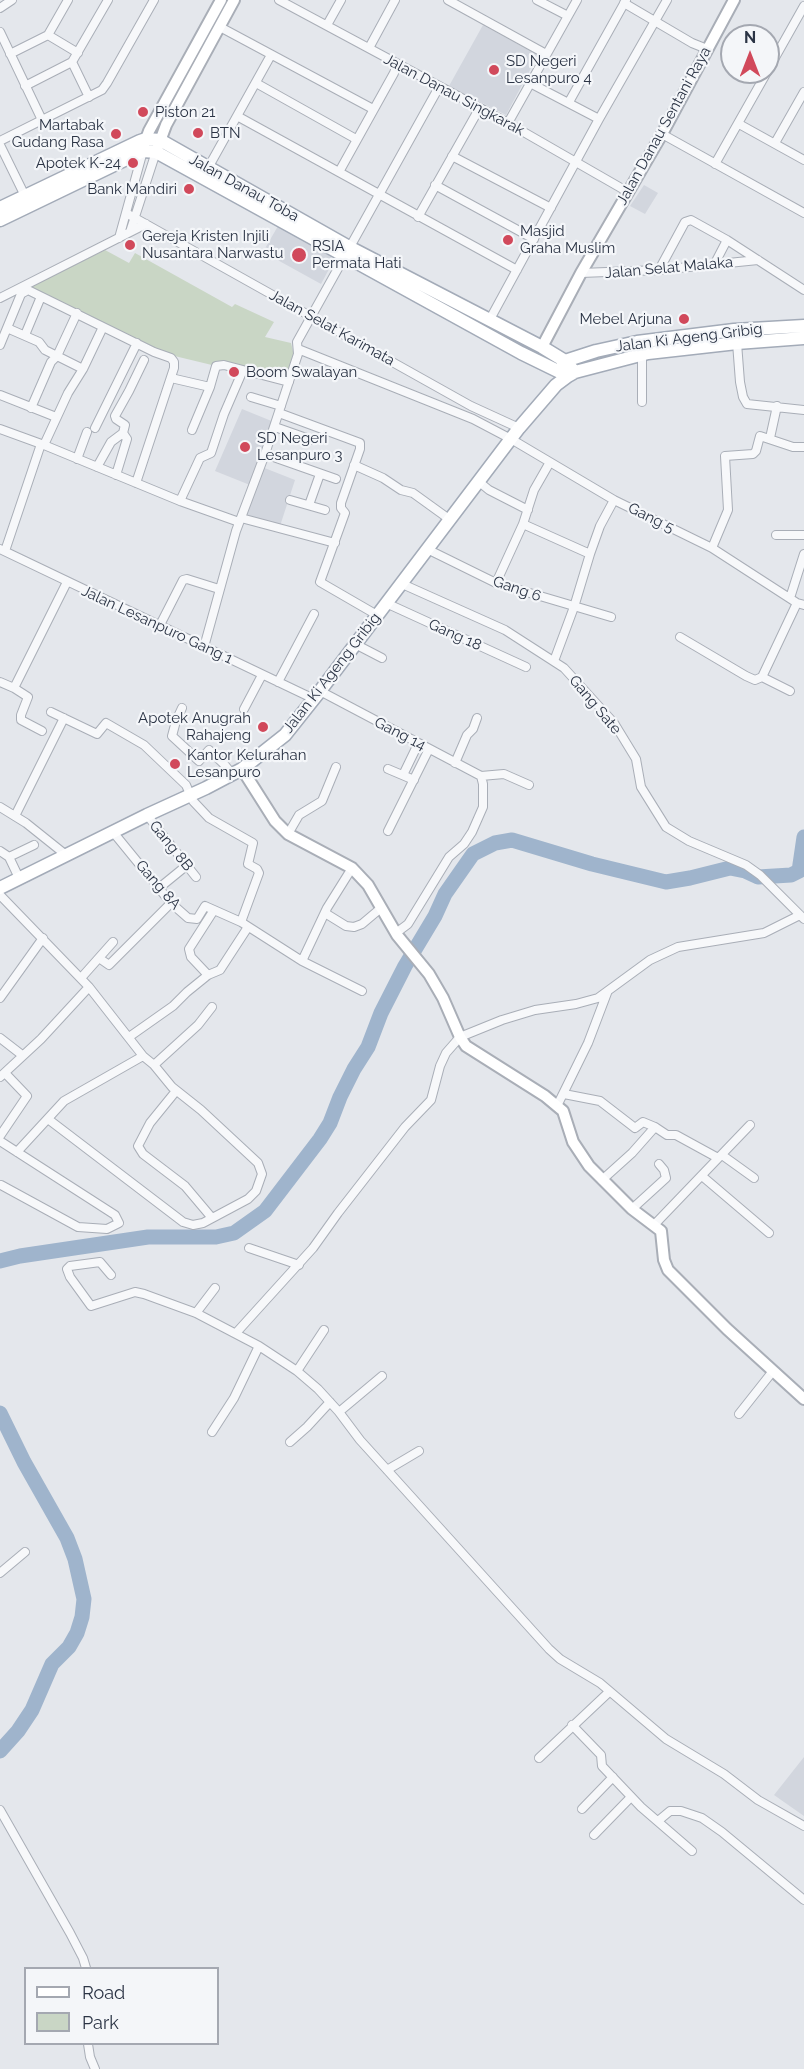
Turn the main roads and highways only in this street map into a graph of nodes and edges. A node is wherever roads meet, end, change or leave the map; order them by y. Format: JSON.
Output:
{"nodes":[{"id":1,"x":144,"y":145,"type":"junction"},
{"id":2,"x":158,"y":146,"type":"junction"},
{"id":3,"x":0,"y":208,"type":"edge"},
{"id":4,"x":0,"y":220,"type":"edge"},
{"id":5,"x":346,"y":251,"type":"junction"},
{"id":6,"x":804,"y":326,"type":"edge"},
{"id":7,"x":804,"y":338,"type":"edge"},
{"id":8,"x":565,"y":373,"type":"junction"},
{"id":9,"x":0,"y":888,"type":"edge"}],
"edges":[{"from":1,"to":2,"type":"main road","name":"Jalan Danau Toba"},
{"from":1,"to":3,"type":"main road","name":"Jalan Danau Toba"},
{"from":1,"to":4,"type":"main road","name":"Jalan Danau Toba"},
{"from":2,"to":5,"type":"main road","name":"Jalan Danau Toba"},
{"from":2,"to":5,"type":"main road","name":"Jalan Danau Toba"},
{"from":5,"to":8,"type":"main road","name":"Jalan Danau Toba"},
{"from":5,"to":8,"type":"main road","name":"Jalan Danau Toba"},
{"from":6,"to":8,"type":"main road","name":"Jalan Ki Ageng Gribig"},
{"from":7,"to":8,"type":"main road","name":"Jalan Ki Ageng Gribig"},
{"from":8,"to":9,"type":"main road","name":"Jalan Ki Ageng Gribig"}]}
